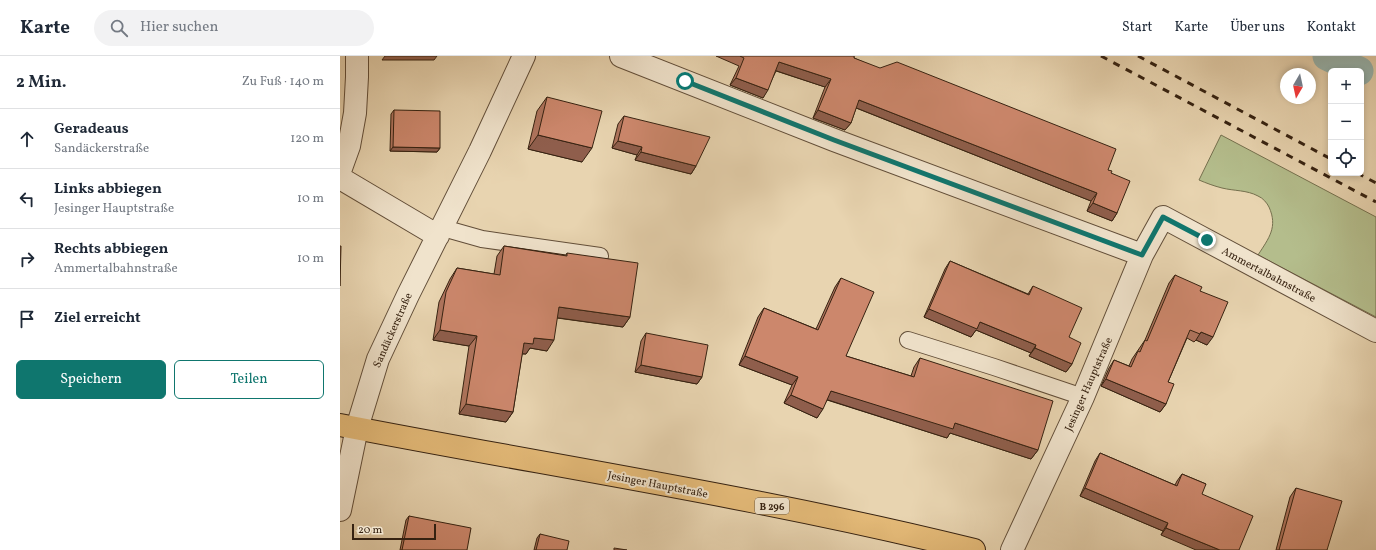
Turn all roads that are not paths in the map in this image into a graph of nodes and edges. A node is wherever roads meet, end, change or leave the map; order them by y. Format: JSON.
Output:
{"nodes":[{"id":1,"x":357,"y":56,"type":"edge"},
{"id":2,"x":524,"y":56,"type":"edge"},
{"id":3,"x":621,"y":56,"type":"edge"},
{"id":4,"x":340,"y":171,"type":"edge"},
{"id":5,"x":340,"y":178,"type":"edge"},
{"id":6,"x":1163,"y":217,"type":"joint"},
{"id":7,"x":440,"y":232,"type":"junction"},
{"id":8,"x":1142,"y":255,"type":"junction"},
{"id":9,"x":600,"y":256,"type":"edge"},
{"id":10,"x":1376,"y":331,"type":"edge"},
{"id":11,"x":908,"y":340,"type":"dead end"},
{"id":12,"x":1083,"y":397,"type":"junction"},
{"id":13,"x":348,"y":427,"type":"edge"},
{"id":14,"x":340,"y":510,"type":"edge"},
{"id":15,"x":974,"y":550,"type":"edge"},
{"id":16,"x":1012,"y":550,"type":"edge"}],
"edges":[{"from":1,"to":4,"type":"street"},
{"from":2,"to":7,"type":"street","name":"Sandäckerstraße"},
{"from":3,"to":8,"type":"street"},
{"from":5,"to":7,"type":"street"},
{"from":6,"to":8,"type":"street","name":"Jesinger Hauptstraße"},
{"from":6,"to":10,"type":"street","name":"Ammertalbahnstraße"},
{"from":7,"to":9,"type":"lane"},
{"from":7,"to":13,"type":"street","name":"Sandäckerstraße"},
{"from":8,"to":12,"type":"street","name":"Jesinger Hauptstraße"},
{"from":11,"to":12,"type":"lane"},
{"from":12,"to":16,"type":"street","name":"Jesinger Hauptstraße"},
{"from":13,"to":14,"type":"street","name":"Sandäckerstraße"},
{"from":13,"to":15,"type":"main road","name":"Jesinger Hauptstraße","number":"B 296"}]}
